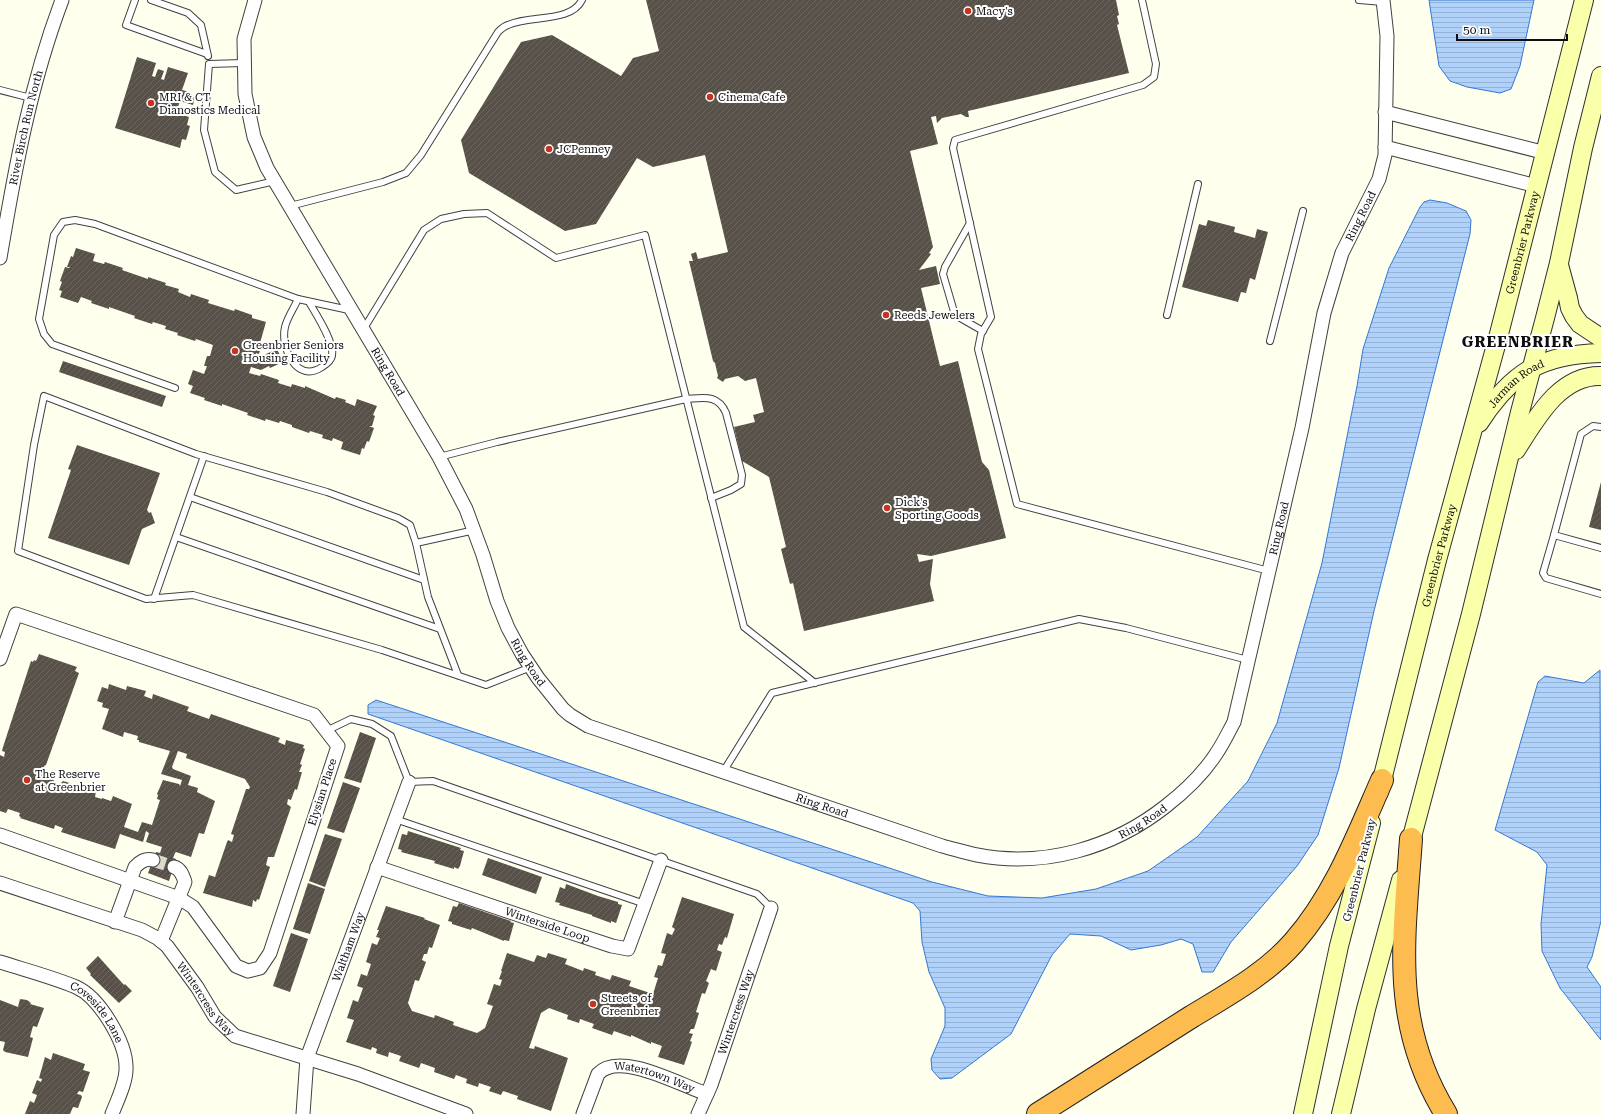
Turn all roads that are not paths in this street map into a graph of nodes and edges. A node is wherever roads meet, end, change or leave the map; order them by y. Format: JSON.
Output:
{"nodes":[{"id":1,"x":62,"y":0,"type":"edge"},
{"id":2,"x":135,"y":0,"type":"edge"},
{"id":3,"x":151,"y":0,"type":"edge"},
{"id":4,"x":255,"y":0,"type":"edge"},
{"id":5,"x":582,"y":0,"type":"edge"},
{"id":6,"x":1142,"y":0,"type":"edge"},
{"id":7,"x":1359,"y":0,"type":"edge"},
{"id":8,"x":1584,"y":0,"type":"edge"},
{"id":9,"x":1383,"y":1,"type":"edge"},
{"id":10,"x":207,"y":54,"type":"junction"},
{"id":11,"x":244,"y":63,"type":"junction"},
{"id":12,"x":210,"y":64,"type":"junction"},
{"id":13,"x":1601,"y":76,"type":"edge"},
{"id":14,"x":0,"y":90,"type":"edge"},
{"id":15,"x":31,"y":98,"type":"junction"},
{"id":16,"x":1385,"y":112,"type":"junction"},
{"id":17,"x":1385,"y":147,"type":"junction"},
{"id":18,"x":1546,"y":152,"type":"junction"},
{"id":19,"x":275,"y":181,"type":"junction"},
{"id":20,"x":1198,"y":184,"type":"dead end"},
{"id":21,"x":1537,"y":186,"type":"junction"},
{"id":22,"x":290,"y":206,"type":"junction"},
{"id":23,"x":1303,"y":211,"type":"dead end"},
{"id":24,"x":970,"y":223,"type":"junction"},
{"id":25,"x":0,"y":258,"type":"edge"},
{"id":26,"x":1559,"y":263,"type":"junction"},
{"id":27,"x":298,"y":299,"type":"junction"},
{"id":28,"x":309,"y":302,"type":"junction"},
{"id":29,"x":351,"y":310,"type":"junction"},
{"id":30,"x":1167,"y":315,"type":"dead end"},
{"id":31,"x":363,"y":330,"type":"junction"},
{"id":32,"x":983,"y":331,"type":"junction"},
{"id":33,"x":1601,"y":338,"type":"edge"},
{"id":34,"x":1270,"y":341,"type":"dead end"},
{"id":35,"x":1601,"y":353,"type":"edge"},
{"id":36,"x":1533,"y":366,"type":"junction"},
{"id":37,"x":1601,"y":376,"type":"edge"},
{"id":38,"x":175,"y":388,"type":"dead end"},
{"id":39,"x":686,"y":398,"type":"junction"},
{"id":40,"x":1601,"y":427,"type":"edge"},
{"id":41,"x":1471,"y":436,"type":"junction"},
{"id":42,"x":204,"y":456,"type":"junction"},
{"id":43,"x":439,"y":457,"type":"junction"},
{"id":44,"x":1509,"y":460,"type":"junction"},
{"id":45,"x":190,"y":497,"type":"junction"},
{"id":46,"x":711,"y":498,"type":"junction"},
{"id":47,"x":475,"y":530,"type":"junction"},
{"id":48,"x":1554,"y":535,"type":"junction"},
{"id":49,"x":176,"y":537,"type":"junction"},
{"id":50,"x":416,"y":543,"type":"junction"},
{"id":51,"x":1601,"y":548,"type":"edge"},
{"id":52,"x":1268,"y":571,"type":"junction"},
{"id":53,"x":424,"y":580,"type":"junction"},
{"id":54,"x":1601,"y":594,"type":"edge"},
{"id":55,"x":154,"y":599,"type":"junction"},
{"id":56,"x":440,"y":629,"type":"junction"},
{"id":57,"x":5,"y":632,"type":"edge"},
{"id":58,"x":0,"y":659,"type":"edge"},
{"id":59,"x":1248,"y":660,"type":"junction"},
{"id":60,"x":531,"y":667,"type":"junction"},
{"id":61,"x":458,"y":675,"type":"junction"},
{"id":62,"x":815,"y":683,"type":"junction"},
{"id":63,"x":326,"y":731,"type":"junction"},
{"id":64,"x":723,"y":772,"type":"junction"},
{"id":65,"x":1382,"y":780,"type":"junction"},
{"id":66,"x":409,"y":782,"type":"junction"},
{"id":67,"x":395,"y":819,"type":"junction"},
{"id":68,"x":0,"y":835,"type":"edge"},
{"id":69,"x":1412,"y":839,"type":"junction"},
{"id":70,"x":153,"y":860,"type":"tunnel mouth"},
{"id":71,"x":661,"y":860,"type":"junction"},
{"id":72,"x":174,"y":867,"type":"tunnel mouth"},
{"id":73,"x":377,"y":867,"type":"junction"},
{"id":74,"x":131,"y":880,"type":"junction"},
{"id":75,"x":0,"y":883,"type":"edge"},
{"id":76,"x":179,"y":898,"type":"junction"},
{"id":77,"x":645,"y":904,"type":"junction"},
{"id":78,"x":771,"y":908,"type":"joint"},
{"id":79,"x":116,"y":922,"type":"junction"},
{"id":80,"x":161,"y":941,"type":"junction"},
{"id":81,"x":0,"y":962,"type":"edge"},
{"id":82,"x":307,"y":1058,"type":"junction"},
{"id":83,"x":707,"y":1094,"type":"junction"},
{"id":84,"x":112,"y":1114,"type":"edge"},
{"id":85,"x":302,"y":1114,"type":"edge"},
{"id":86,"x":466,"y":1114,"type":"edge"},
{"id":87,"x":583,"y":1114,"type":"edge"},
{"id":88,"x":698,"y":1114,"type":"edge"},
{"id":89,"x":1038,"y":1114,"type":"edge"},
{"id":90,"x":1303,"y":1114,"type":"edge"},
{"id":91,"x":1341,"y":1114,"type":"edge"},
{"id":92,"x":1446,"y":1114,"type":"edge"}],
"edges":[{"from":1,"to":15,"type":"street","name":"River Birch Run North"},
{"from":2,"to":10,"type":"lane"},
{"from":3,"to":10,"type":"lane"},
{"from":4,"to":11,"type":"street","name":"Ring Road"},
{"from":5,"to":22,"type":"lane"},
{"from":6,"to":24,"type":"lane"},
{"from":7,"to":9,"type":"lane"},
{"from":8,"to":18,"type":"main road","name":"Greenbrier Parkway"},
{"from":9,"to":16,"type":"street","name":"Ring Road"},
{"from":10,"to":12,"type":"lane"},
{"from":11,"to":12,"type":"lane"},
{"from":11,"to":19,"type":"street","name":"Ring Road"},
{"from":12,"to":19,"type":"lane"},
{"from":13,"to":26,"type":"main road"},
{"from":14,"to":15,"type":"lane"},
{"from":15,"to":25,"type":"street","name":"River Birch Run North"},
{"from":16,"to":17,"type":"street","name":"Ring Road"},
{"from":16,"to":18,"type":"street"},
{"from":17,"to":21,"type":"street"},
{"from":17,"to":52,"type":"street","name":"Ring Road"},
{"from":18,"to":21,"type":"main road","name":"Greenbrier Parkway"},
{"from":19,"to":22,"type":"street","name":"Ring Road"},
{"from":20,"to":30,"type":"lane"},
{"from":21,"to":41,"type":"main road","name":"Greenbrier Parkway"},
{"from":22,"to":29,"type":"street","name":"Ring Road"},
{"from":23,"to":34,"type":"lane"},
{"from":24,"to":32,"type":"lane"},
{"from":24,"to":32,"type":"lane"},
{"from":26,"to":33,"type":"main road"},
{"from":26,"to":36,"type":"main road"},
{"from":27,"to":28,"type":"lane"},
{"from":27,"to":28,"type":"lane"},
{"from":27,"to":38,"type":"lane"},
{"from":28,"to":29,"type":"lane"},
{"from":29,"to":31,"type":"street","name":"Ring Road"},
{"from":31,"to":39,"type":"lane"},
{"from":31,"to":43,"type":"street","name":"Ring Road"},
{"from":32,"to":52,"type":"lane"},
{"from":35,"to":36,"type":"main road","name":"Jarman Road"},
{"from":36,"to":41,"type":"main road","name":"Jarman Road"},
{"from":36,"to":44,"type":"main road"},
{"from":37,"to":44,"type":"main road"},
{"from":39,"to":43,"type":"lane"},
{"from":39,"to":46,"type":"lane"},
{"from":39,"to":46,"type":"lane"},
{"from":40,"to":48,"type":"lane"},
{"from":41,"to":65,"type":"main road","name":"Greenbrier Parkway"},
{"from":42,"to":45,"type":"lane"},
{"from":42,"to":50,"type":"lane"},
{"from":42,"to":55,"type":"lane"},
{"from":43,"to":47,"type":"street","name":"Ring Road"},
{"from":44,"to":69,"type":"main road"},
{"from":45,"to":49,"type":"lane"},
{"from":45,"to":53,"type":"lane"},
{"from":46,"to":62,"type":"lane"},
{"from":47,"to":50,"type":"lane"},
{"from":47,"to":60,"type":"street","name":"Ring Road"},
{"from":48,"to":51,"type":"lane"},
{"from":48,"to":54,"type":"lane"},
{"from":49,"to":55,"type":"lane"},
{"from":49,"to":56,"type":"lane"},
{"from":50,"to":53,"type":"lane"},
{"from":52,"to":59,"type":"street","name":"Ring Road"},
{"from":53,"to":56,"type":"lane"},
{"from":55,"to":61,"type":"lane"},
{"from":56,"to":61,"type":"lane"},
{"from":57,"to":58,"type":"street","name":"Elysian Place"},
{"from":57,"to":63,"type":"street","name":"Elysian Place"},
{"from":59,"to":62,"type":"lane"},
{"from":59,"to":64,"type":"street","name":"Ring Road"},
{"from":60,"to":61,"type":"lane"},
{"from":60,"to":64,"type":"street","name":"Ring Road"},
{"from":62,"to":64,"type":"lane"},
{"from":63,"to":66,"type":"lane"},
{"from":63,"to":76,"type":"street","name":"Elysian Place"},
{"from":65,"to":89,"type":"highway"},
{"from":65,"to":90,"type":"main road","name":"Greenbrier Parkway"},
{"from":66,"to":67,"type":"street","name":"Waltham Way"},
{"from":66,"to":71,"type":"lane"},
{"from":67,"to":73,"type":"street","name":"Waltham Way"},
{"from":67,"to":77,"type":"lane"},
{"from":68,"to":74,"type":"street","name":"Elysian Place"},
{"from":69,"to":91,"type":"main road"},
{"from":69,"to":92,"type":"highway"},
{"from":70,"to":74,"type":"street"},
{"from":71,"to":77,"type":"street","name":"Winterside Loop"},
{"from":71,"to":78,"type":"lane"},
{"from":72,"to":76,"type":"street"},
{"from":73,"to":77,"type":"street","name":"Winterside Loop"},
{"from":73,"to":82,"type":"street","name":"Waltham Way"},
{"from":74,"to":76,"type":"street","name":"Elysian Place"},
{"from":74,"to":79,"type":"street"},
{"from":75,"to":79,"type":"street","name":"Wintercress Way"},
{"from":76,"to":80,"type":"street"},
{"from":78,"to":83,"type":"street","name":"Wintercress Way"},
{"from":79,"to":80,"type":"street","name":"Wintercress Way"},
{"from":80,"to":82,"type":"street","name":"Wintercress Way"},
{"from":81,"to":84,"type":"street","name":"Coveside Lane"},
{"from":82,"to":85,"type":"street","name":"Waltham Way"},
{"from":82,"to":86,"type":"street","name":"Wintercress Way"},
{"from":83,"to":87,"type":"street","name":"Watertown Way"},
{"from":83,"to":88,"type":"street","name":"Wintercress Way"}]}
